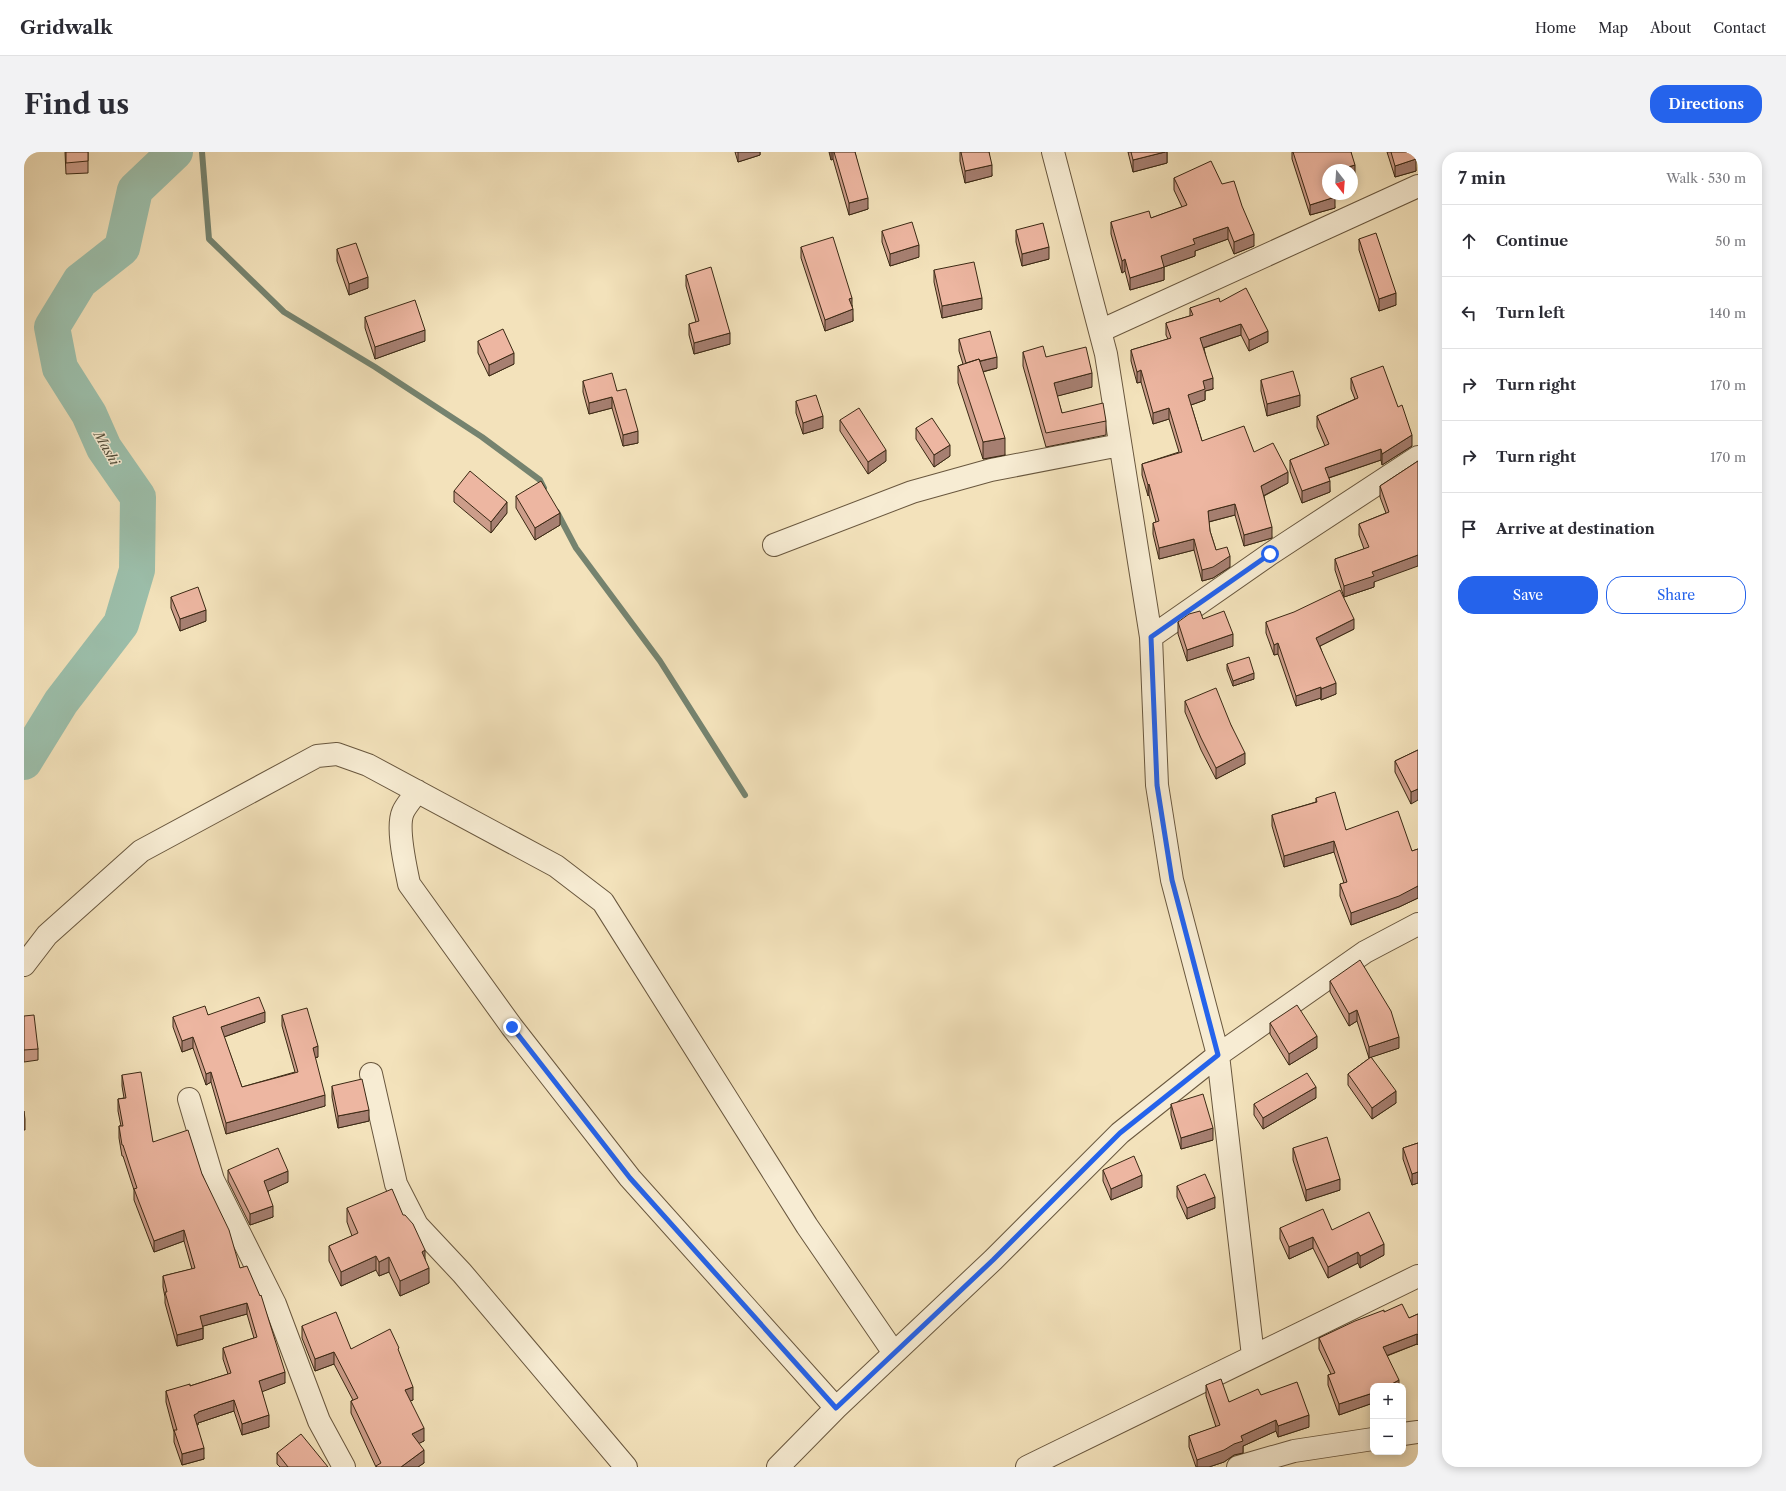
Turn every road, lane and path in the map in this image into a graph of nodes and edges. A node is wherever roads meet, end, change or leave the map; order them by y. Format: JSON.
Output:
{"nodes":[{"id":1,"x":1053,"y":152,"type":"edge"},
{"id":2,"x":1418,"y":186,"type":"edge"},
{"id":3,"x":1100,"y":331,"type":"junction"},
{"id":4,"x":1120,"y":445,"type":"junction"},
{"id":5,"x":1418,"y":457,"type":"edge"},
{"id":6,"x":774,"y":545,"type":"dead end"},
{"id":7,"x":1151,"y":637,"type":"junction"},
{"id":8,"x":417,"y":791,"type":"junction"},
{"id":9,"x":1418,"y":924,"type":"edge"},
{"id":10,"x":24,"y":965,"type":"edge"},
{"id":11,"x":1218,"y":1055,"type":"junction"},
{"id":12,"x":371,"y":1074,"type":"dead end"},
{"id":13,"x":189,"y":1100,"type":"dead end"},
{"id":14,"x":1418,"y":1276,"type":"edge"},
{"id":15,"x":894,"y":1353,"type":"junction"},
{"id":16,"x":1253,"y":1356,"type":"junction"},
{"id":17,"x":836,"y":1408,"type":"junction"},
{"id":18,"x":1418,"y":1432,"type":"edge"},
{"id":19,"x":1406,"y":1434,"type":"edge"},
{"id":20,"x":1370,"y":1439,"type":"edge"},
{"id":21,"x":1040,"y":1464,"type":"edge"},
{"id":22,"x":344,"y":1467,"type":"edge"},
{"id":23,"x":626,"y":1467,"type":"edge"},
{"id":24,"x":778,"y":1467,"type":"edge"},
{"id":25,"x":1238,"y":1467,"type":"edge"}],
"edges":[{"from":1,"to":3,"type":"street"},
{"from":2,"to":3,"type":"street"},
{"from":3,"to":4,"type":"street"},
{"from":4,"to":6,"type":"street"},
{"from":4,"to":7,"type":"street"},
{"from":5,"to":7,"type":"street"},
{"from":7,"to":11,"type":"street"},
{"from":8,"to":10,"type":"street"},
{"from":8,"to":15,"type":"street"},
{"from":8,"to":17,"type":"street"},
{"from":9,"to":11,"type":"street"},
{"from":11,"to":15,"type":"street"},
{"from":11,"to":16,"type":"street"},
{"from":12,"to":23,"type":"street"},
{"from":13,"to":22,"type":"street"},
{"from":14,"to":16,"type":"street"},
{"from":15,"to":17,"type":"street"},
{"from":16,"to":21,"type":"street"},
{"from":17,"to":24,"type":"street"},
{"from":18,"to":19,"type":"street"},
{"from":20,"to":25,"type":"street"}]}
